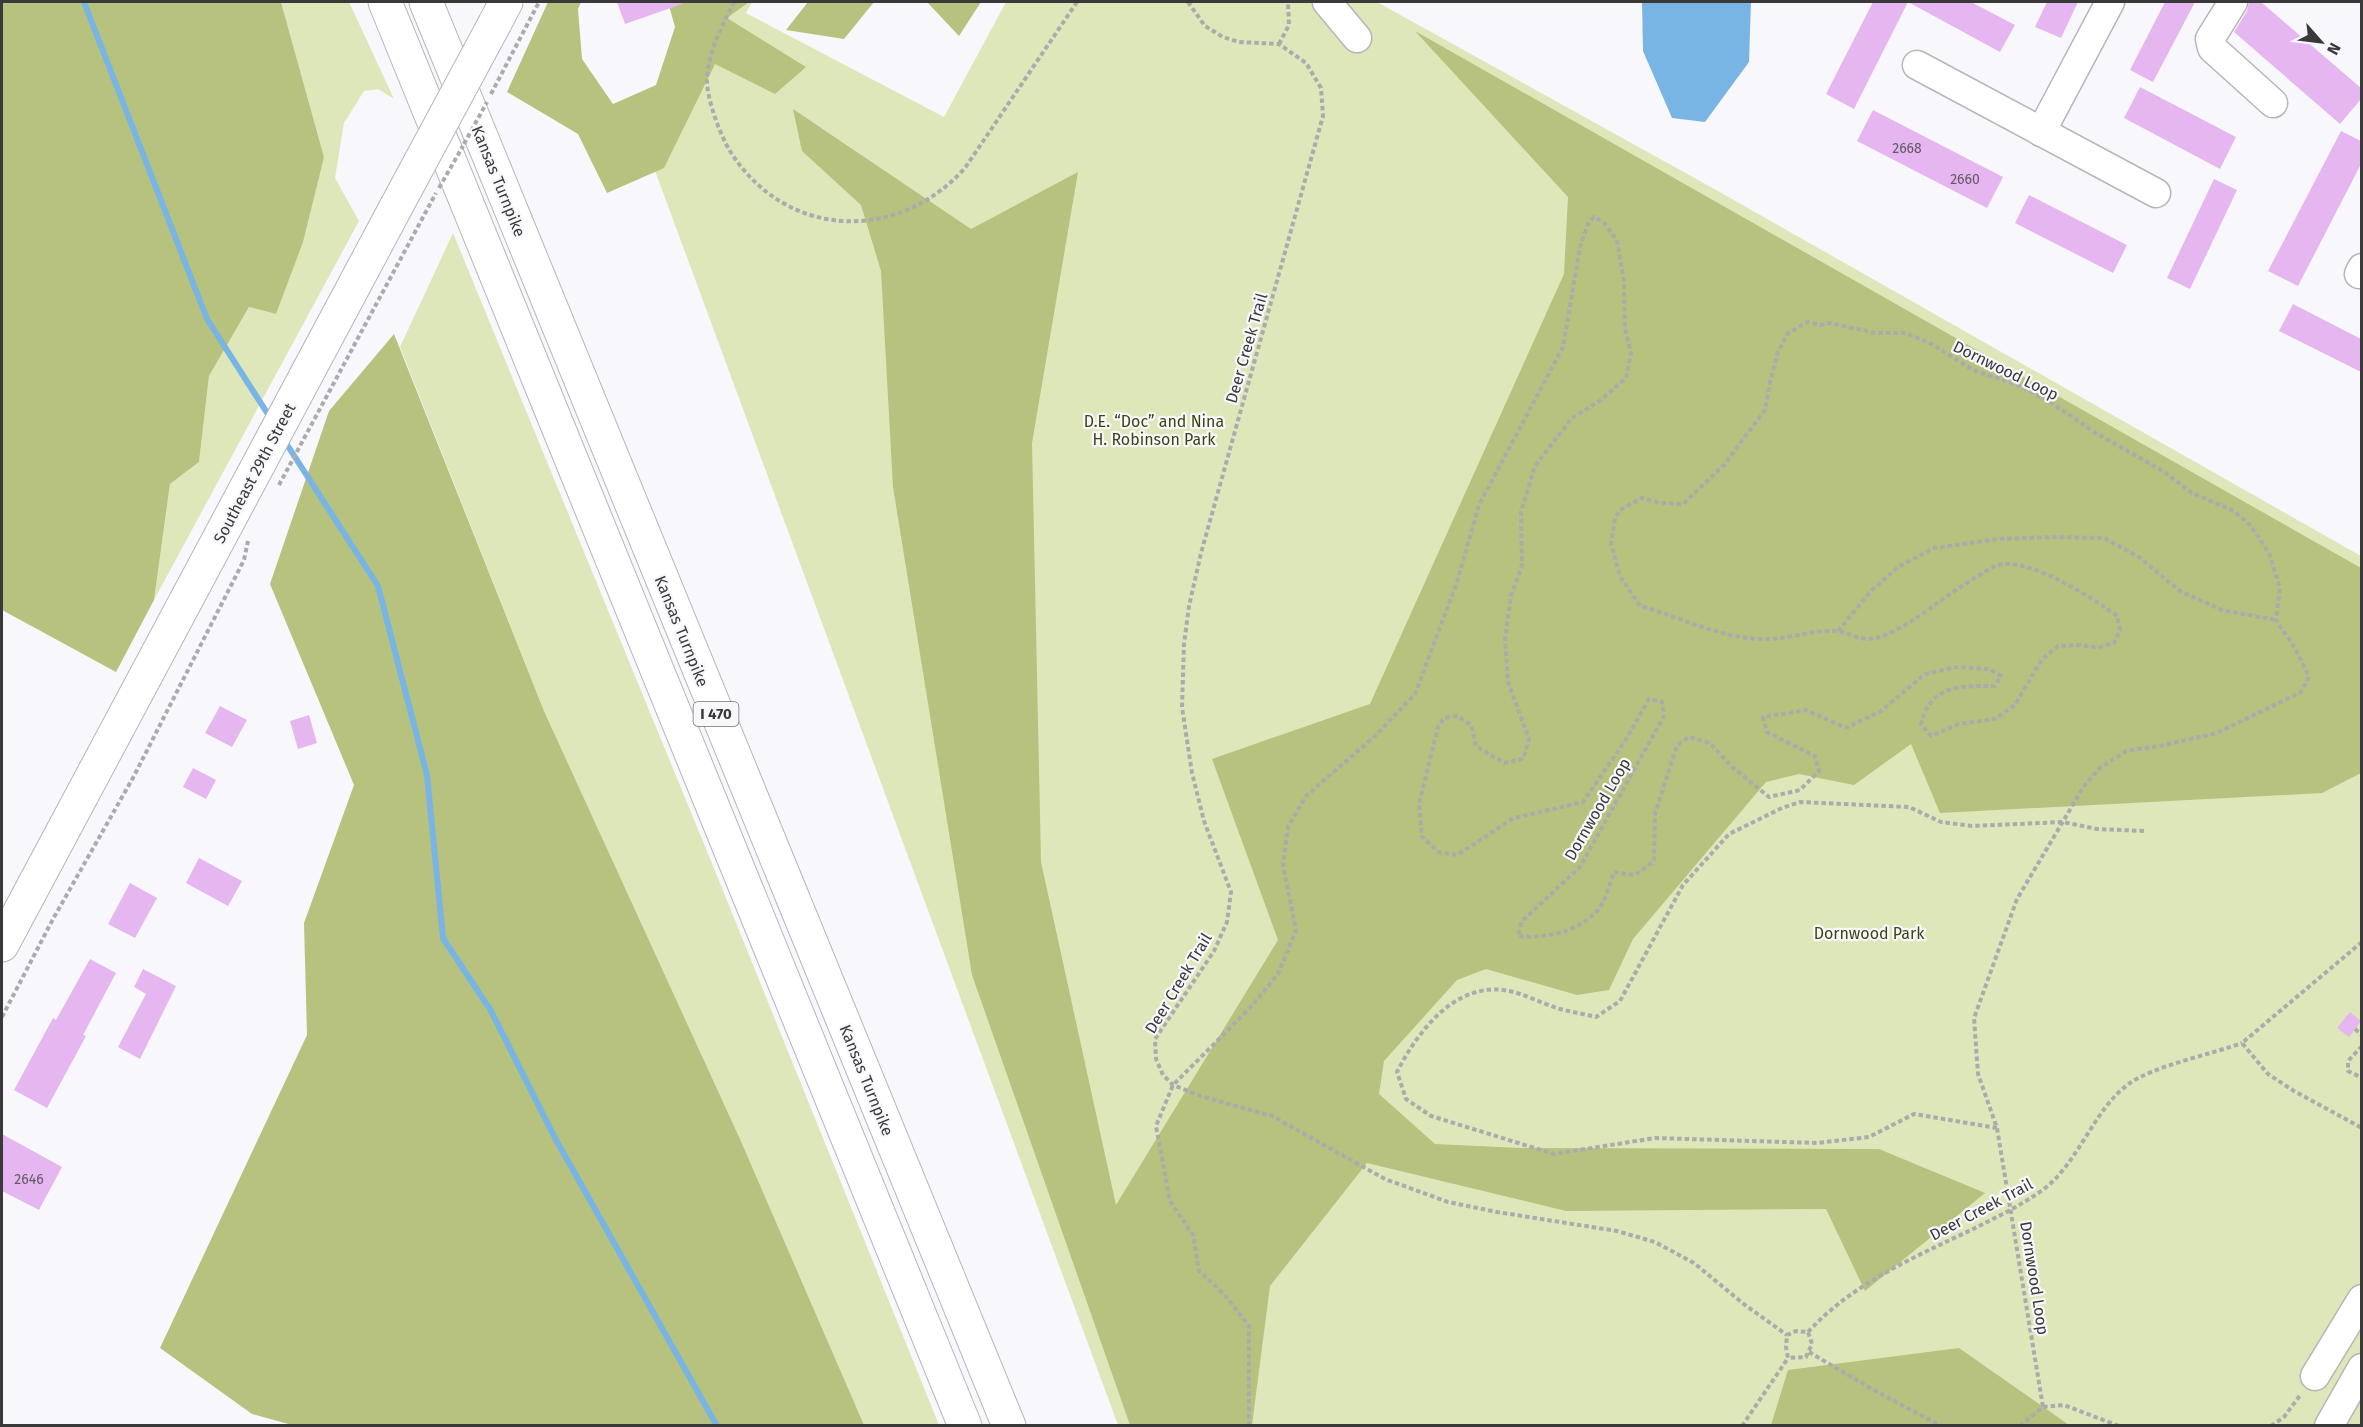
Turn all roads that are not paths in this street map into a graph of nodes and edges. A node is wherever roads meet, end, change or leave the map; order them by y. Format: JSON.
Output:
{"nodes":[{"id":1,"x":385,"y":2,"type":"edge"},
{"id":2,"x":426,"y":2,"type":"edge"},
{"id":3,"x":1327,"y":2,"type":"edge"},
{"id":4,"x":2110,"y":2,"type":"edge"},
{"id":5,"x":2233,"y":2,"type":"edge"},
{"id":6,"x":500,"y":12,"type":"edge"},
{"id":7,"x":1357,"y":38,"type":"dead end"},
{"id":8,"x":1917,"y":65,"type":"dead end"},
{"id":9,"x":2273,"y":103,"type":"dead end"},
{"id":10,"x":2041,"y":132,"type":"junction"},
{"id":11,"x":2156,"y":193,"type":"dead end"},
{"id":12,"x":2,"y":945,"type":"edge"},
{"id":13,"x":2361,"y":1299,"type":"edge"},
{"id":14,"x":2361,"y":1368,"type":"edge"},
{"id":15,"x":2315,"y":1376,"type":"road end"},
{"id":16,"x":965,"y":1425,"type":"edge"},
{"id":17,"x":1009,"y":1425,"type":"edge"},
{"id":18,"x":2329,"y":1425,"type":"edge"}],
"edges":[{"from":1,"to":16,"type":"main road","number":"I 470"},
{"from":2,"to":17,"type":"main road","name":"Kansas Turnpike","number":"I 470"},
{"from":3,"to":7,"type":"street"},
{"from":4,"to":10,"type":"street"},
{"from":5,"to":9,"type":"street"},
{"from":6,"to":12,"type":"main road","name":"Southeast 29th Street","bridge":true},
{"from":8,"to":10,"type":"street"},
{"from":10,"to":11,"type":"street"},
{"from":13,"to":15,"type":"street"},
{"from":14,"to":18,"type":"street"}]}
